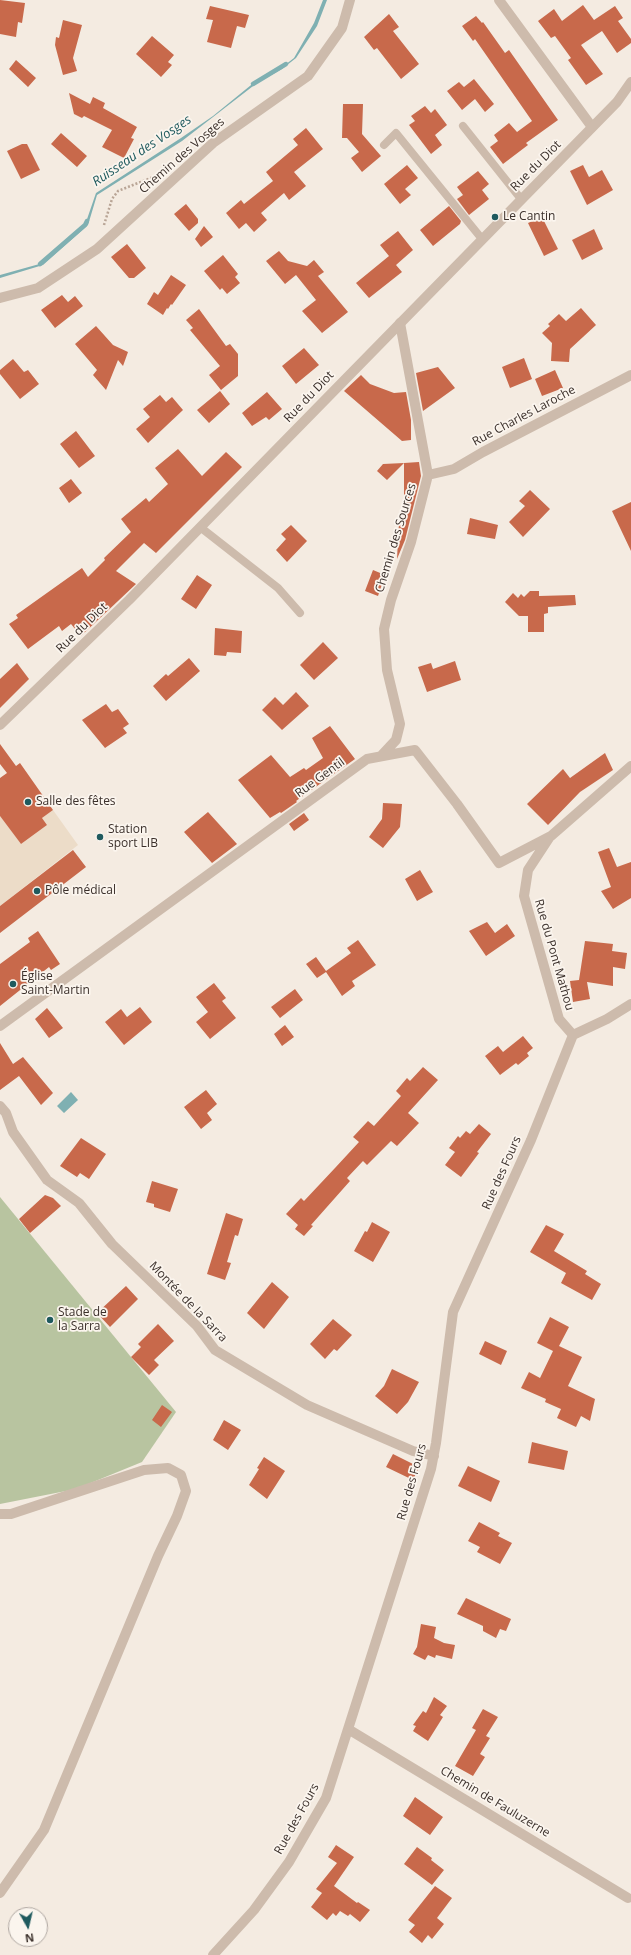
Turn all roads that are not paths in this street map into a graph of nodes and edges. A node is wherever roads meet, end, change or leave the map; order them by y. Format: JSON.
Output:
{"nodes":[{"id":1,"x":350,"y":0,"type":"edge"},
{"id":2,"x":499,"y":0,"type":"edge"},
{"id":3,"x":631,"y":82,"type":"edge"},
{"id":4,"x":463,"y":126,"type":"dead end"},
{"id":5,"x":592,"y":127,"type":"junction"},
{"id":6,"x":384,"y":145,"type":"dead end"},
{"id":7,"x":521,"y":199,"type":"junction"},
{"id":8,"x":482,"y":239,"type":"junction"},
{"id":9,"x":0,"y":298,"type":"edge"},
{"id":10,"x":400,"y":323,"type":"junction"},
{"id":11,"x":631,"y":374,"type":"edge"},
{"id":12,"x":428,"y":475,"type":"junction"},
{"id":13,"x":200,"y":527,"type":"junction"},
{"id":14,"x":300,"y":613,"type":"dead end"},
{"id":15,"x":0,"y":725,"type":"edge"},
{"id":16,"x":382,"y":755,"type":"junction"},
{"id":17,"x":631,"y":766,"type":"edge"},
{"id":18,"x":550,"y":836,"type":"junction"},
{"id":19,"x":631,"y":1004,"type":"edge"},
{"id":20,"x":0,"y":1026,"type":"edge"},
{"id":21,"x":573,"y":1035,"type":"junction"},
{"id":22,"x":0,"y":1106,"type":"edge"},
{"id":23,"x":434,"y":1456,"type":"junction"},
{"id":24,"x":0,"y":1514,"type":"edge"},
{"id":25,"x":348,"y":1729,"type":"junction"},
{"id":26,"x":0,"y":1894,"type":"edge"},
{"id":27,"x":628,"y":1898,"type":"dead end"},
{"id":28,"x":213,"y":1955,"type":"edge"}],
"edges":[{"from":1,"to":9,"type":"street","name":"Chemin des Vosges"},
{"from":2,"to":5,"type":"street"},
{"from":3,"to":5,"type":"street","name":"Rue du Diot"},
{"from":4,"to":7,"type":"lane"},
{"from":5,"to":7,"type":"street","name":"Rue du Diot"},
{"from":6,"to":8,"type":"lane"},
{"from":7,"to":8,"type":"street","name":"Rue du Diot"},
{"from":8,"to":10,"type":"street","name":"Rue du Diot"},
{"from":10,"to":12,"type":"street","name":"Chemin des Sources"},
{"from":10,"to":13,"type":"street","name":"Rue du Diot"},
{"from":11,"to":12,"type":"street","name":"Rue Charles Laroche"},
{"from":12,"to":16,"type":"street","name":"Chemin des Sources"},
{"from":13,"to":14,"type":"lane"},
{"from":13,"to":15,"type":"street","name":"Rue du Diot"},
{"from":16,"to":18,"type":"street","name":"Rue Gentil"},
{"from":16,"to":20,"type":"street","name":"Rue Gentil"},
{"from":17,"to":18,"type":"street","name":"Rue Gentil"},
{"from":18,"to":21,"type":"street","name":"Rue du Pont Mathou"},
{"from":19,"to":21,"type":"street"},
{"from":21,"to":23,"type":"street","name":"Rue des Fours"},
{"from":22,"to":23,"type":"street","name":"Montée de la Sarra"},
{"from":23,"to":25,"type":"street","name":"Rue des Fours"},
{"from":24,"to":26,"type":"street"},
{"from":25,"to":27,"type":"street","name":"Chemin de Fauluzerne"},
{"from":25,"to":28,"type":"street","name":"Rue des Fours"}]}
